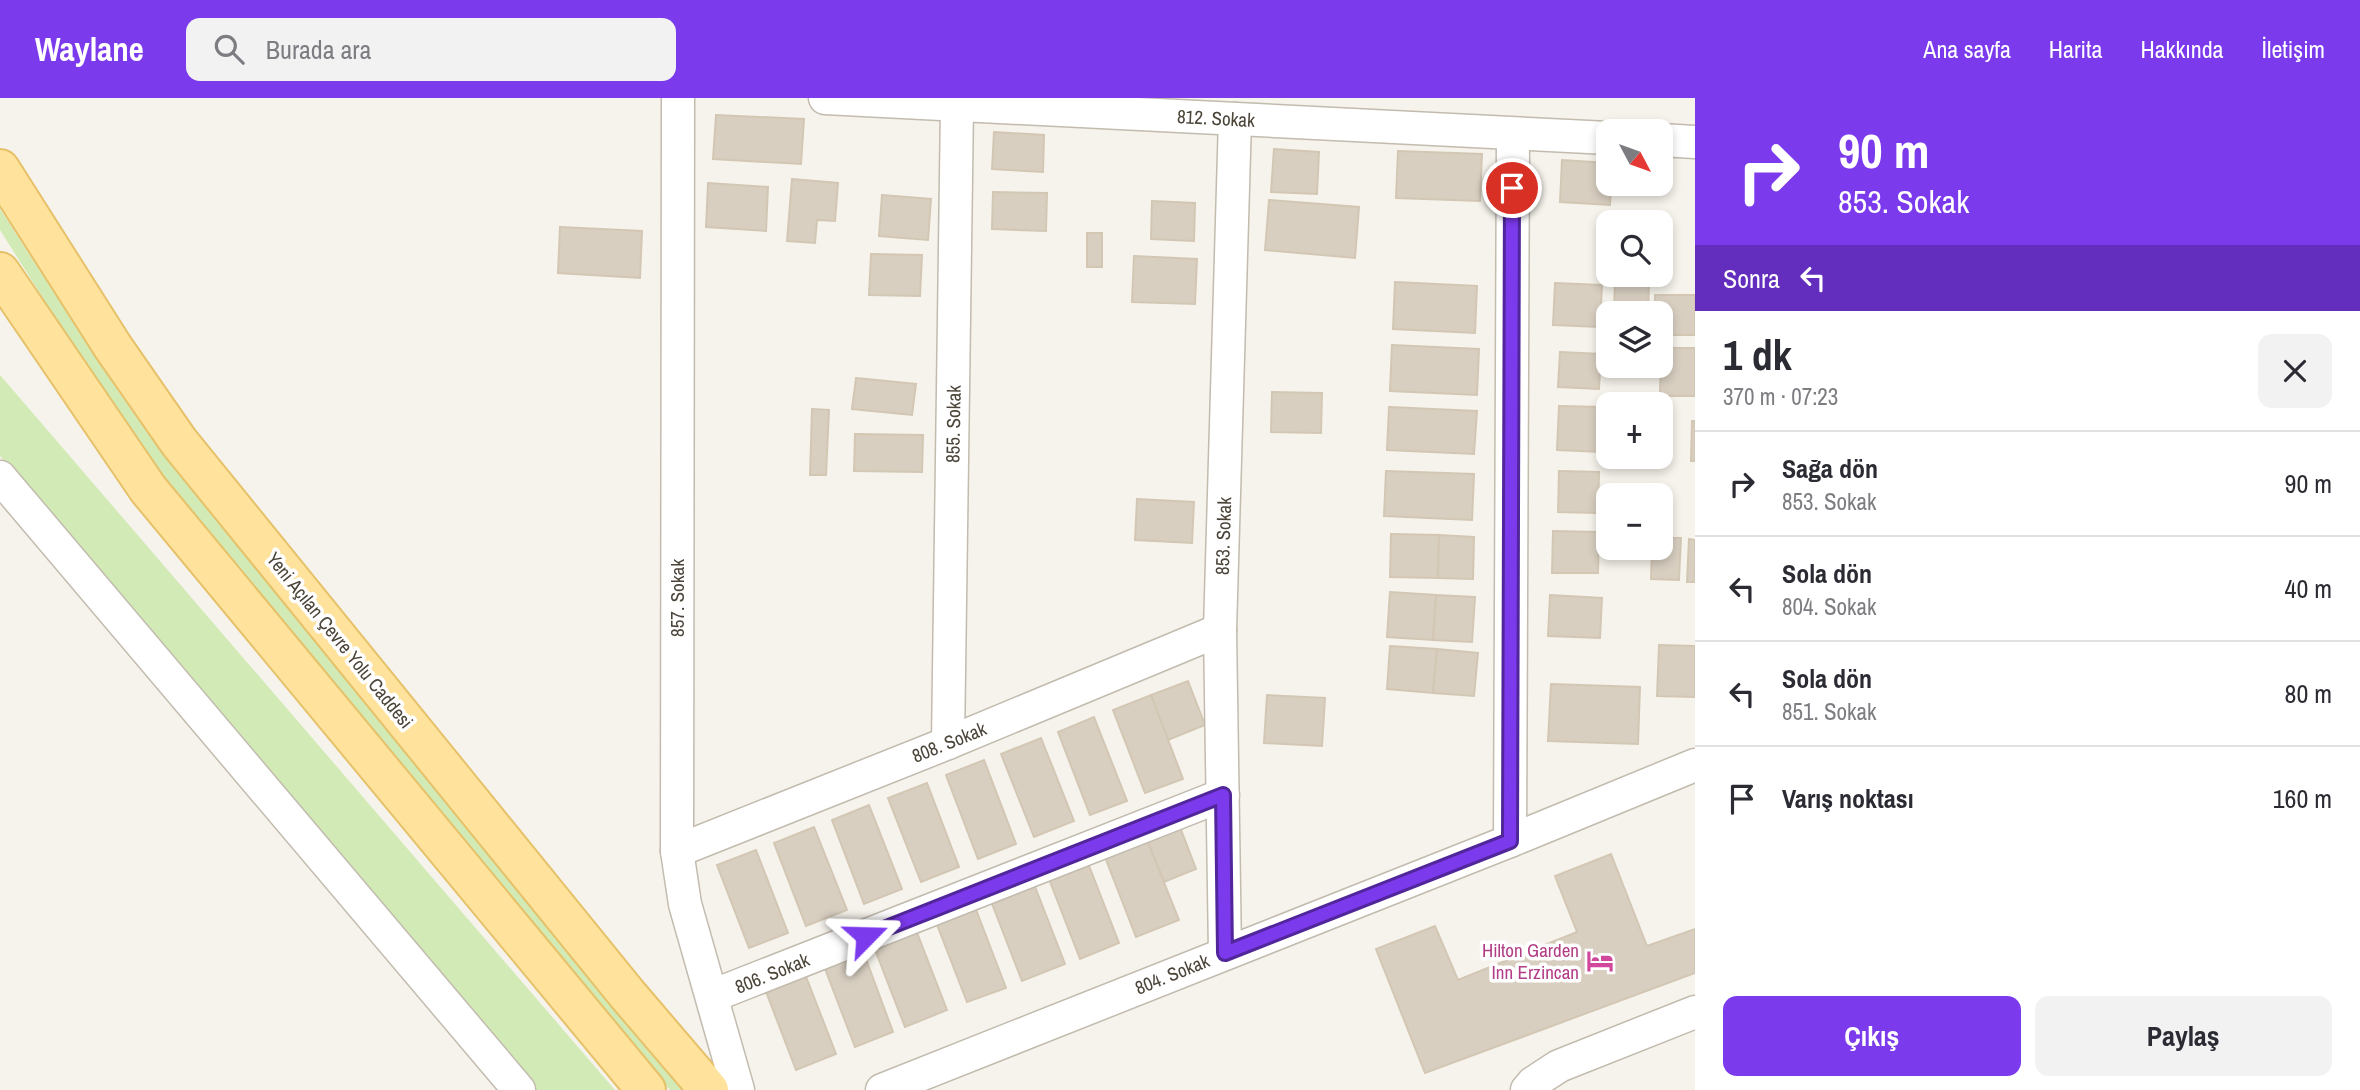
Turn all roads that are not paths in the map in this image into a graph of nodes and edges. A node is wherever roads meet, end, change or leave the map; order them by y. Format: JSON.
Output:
{"nodes":[{"id":1,"x":678,"y":98,"type":"edge"},
{"id":2,"x":825,"y":98,"type":"edge"},
{"id":3,"x":957,"y":106,"type":"junction"},
{"id":4,"x":1235,"y":119,"type":"junction"},
{"id":5,"x":1513,"y":134,"type":"junction"},
{"id":6,"x":1596,"y":137,"type":"edge"},
{"id":7,"x":1673,"y":141,"type":"edge"},
{"id":8,"x":1695,"y":142,"type":"edge"},
{"id":9,"x":0,"y":169,"type":"edge"},
{"id":10,"x":0,"y":272,"type":"edge"},
{"id":11,"x":0,"y":477,"type":"edge"},
{"id":12,"x":1220,"y":630,"type":"junction"},
{"id":13,"x":948,"y":743,"type":"junction"},
{"id":14,"x":1695,"y":765,"type":"edge"},
{"id":15,"x":1223,"y":795,"type":"junction"},
{"id":16,"x":1510,"y":841,"type":"junction"},
{"id":17,"x":677,"y":851,"type":"junction"},
{"id":18,"x":1225,"y":953,"type":"junction"},
{"id":19,"x":712,"y":996,"type":"junction"},
{"id":20,"x":1695,"y":1012,"type":"edge"},
{"id":21,"x":519,"y":1090,"type":"edge"},
{"id":22,"x":646,"y":1090,"type":"edge"},
{"id":23,"x":709,"y":1090,"type":"edge"},
{"id":24,"x":738,"y":1090,"type":"edge"},
{"id":25,"x":883,"y":1090,"type":"edge"},
{"id":26,"x":1527,"y":1090,"type":"edge"}],
"edges":[{"from":1,"to":17,"type":"street","name":"857. Sokak"},
{"from":2,"to":3,"type":"street","name":"812. Sokak"},
{"from":3,"to":4,"type":"street","name":"812. Sokak"},
{"from":3,"to":13,"type":"street","name":"855. Sokak"},
{"from":4,"to":5,"type":"street","name":"812. Sokak"},
{"from":4,"to":12,"type":"street","name":"853. Sokak"},
{"from":5,"to":6,"type":"street","name":"812. Sokak"},
{"from":5,"to":16,"type":"street"},
{"from":7,"to":8,"type":"street"},
{"from":9,"to":23,"type":"main road","name":"Yeni Açılan Çevre Yolu Caddesi"},
{"from":10,"to":22,"type":"main road"},
{"from":11,"to":21,"type":"street"},
{"from":12,"to":13,"type":"street","name":"808. Sokak"},
{"from":12,"to":15,"type":"street","name":"853. Sokak"},
{"from":13,"to":17,"type":"street","name":"808. Sokak"},
{"from":14,"to":16,"type":"street","name":"804. Sokak"},
{"from":15,"to":18,"type":"street","name":"853. Sokak"},
{"from":15,"to":19,"type":"street","name":"806. Sokak"},
{"from":16,"to":18,"type":"street","name":"804. Sokak"},
{"from":17,"to":19,"type":"street","name":"857. Sokak"},
{"from":18,"to":25,"type":"street","name":"804. Sokak"},
{"from":19,"to":24,"type":"street","name":"857. Sokak"},
{"from":20,"to":26,"type":"street"}]}
